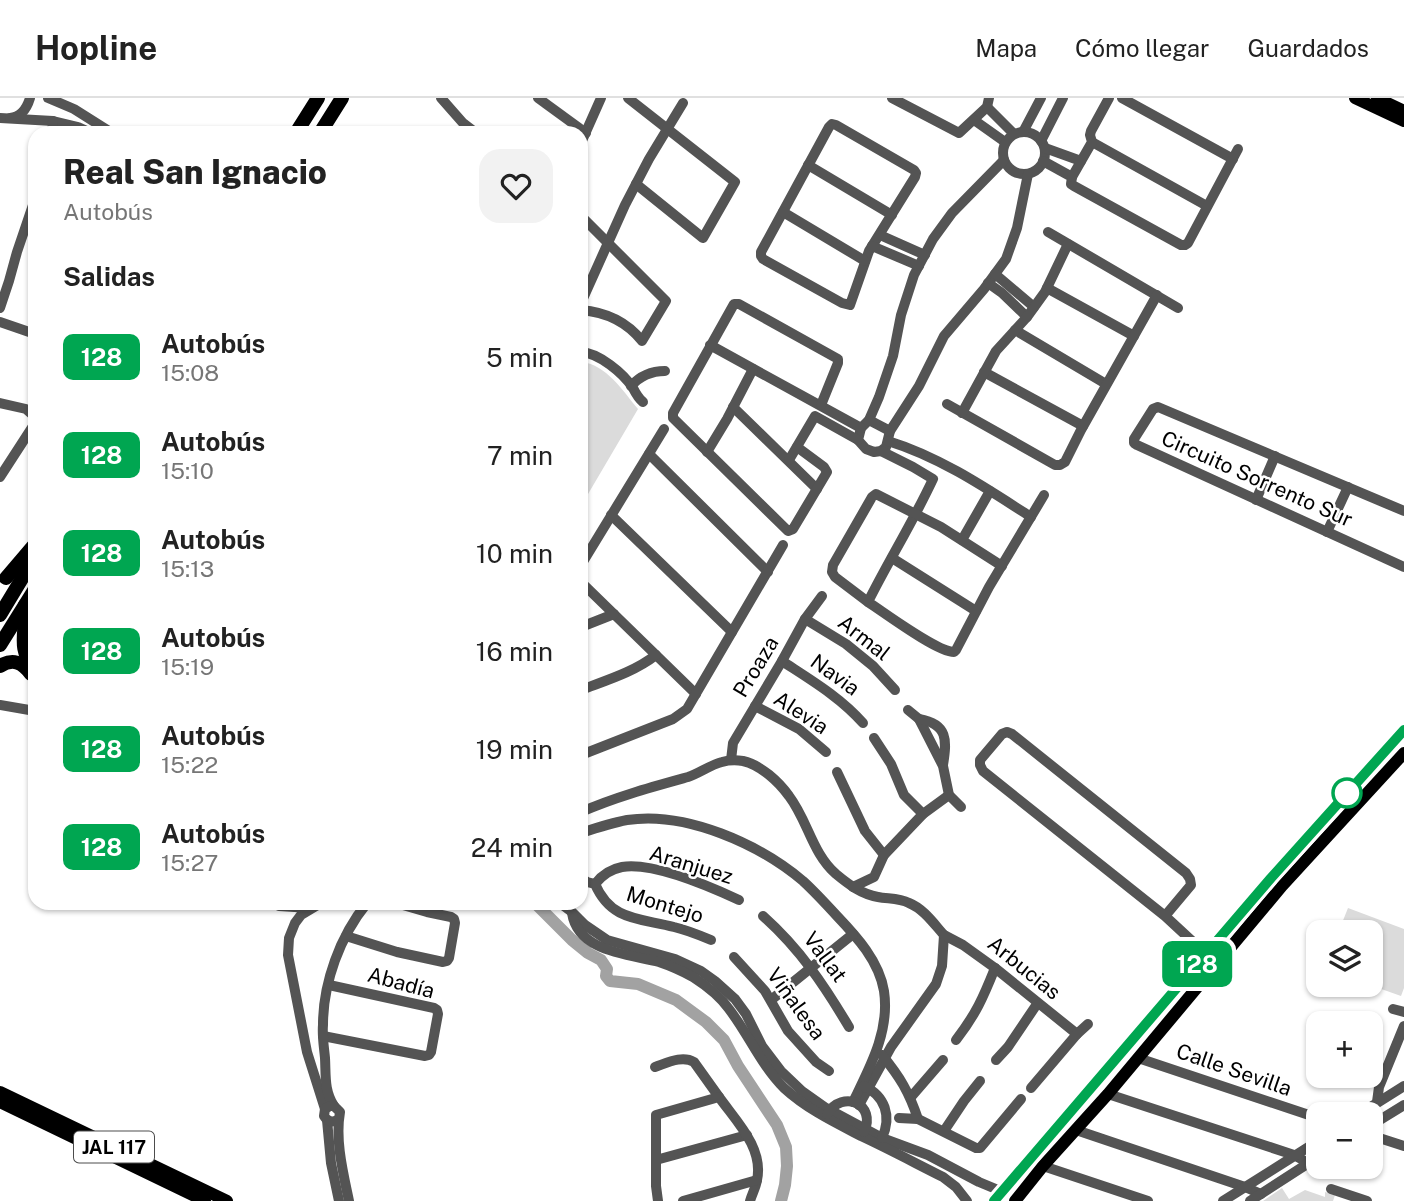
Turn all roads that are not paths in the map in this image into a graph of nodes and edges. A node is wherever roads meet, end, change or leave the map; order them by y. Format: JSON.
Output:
{"nodes":[{"id":1,"x":30,"y":98,"type":"edge"},
{"id":2,"x":48,"y":98,"type":"edge"},
{"id":3,"x":318,"y":98,"type":"edge"},
{"id":4,"x":342,"y":98,"type":"edge"},
{"id":5,"x":441,"y":98,"type":"edge"},
{"id":6,"x":538,"y":98,"type":"edge"},
{"id":7,"x":601,"y":98,"type":"edge"},
{"id":8,"x":628,"y":98,"type":"edge"},
{"id":9,"x":892,"y":98,"type":"edge"},
{"id":10,"x":1063,"y":98,"type":"edge"},
{"id":11,"x":1109,"y":98,"type":"edge"},
{"id":12,"x":1122,"y":98,"type":"edge"},
{"id":13,"x":1355,"y":98,"type":"edge"},
{"id":14,"x":1377,"y":98,"type":"edge"},
{"id":15,"x":988,"y":102,"type":"edge"},
{"id":16,"x":1039,"y":102,"type":"edge"},
{"id":17,"x":683,"y":103,"type":"dead end"},
{"id":18,"x":1404,"y":111,"type":"edge"},
{"id":19,"x":1,"y":118,"type":"edge"},
{"id":20,"x":974,"y":120,"type":"junction"},
{"id":21,"x":1052,"y":120,"type":"junction"},
{"id":22,"x":53,"y":121,"type":"junction"},
{"id":23,"x":1404,"y":121,"type":"edge"},
{"id":24,"x":53,"y":126,"type":"edge"},
{"id":25,"x":74,"y":126,"type":"edge"},
{"id":26,"x":101,"y":126,"type":"edge"},
{"id":27,"x":300,"y":126,"type":"edge"},
{"id":28,"x":324,"y":126,"type":"edge"},
{"id":29,"x":468,"y":126,"type":"edge"},
{"id":30,"x":570,"y":126,"type":"edge"},
{"id":31,"x":588,"y":127,"type":"edge"},
{"id":32,"x":667,"y":129,"type":"junction"},
{"id":33,"x":1018,"y":133,"type":"junction"},
{"id":34,"x":1005,"y":142,"type":"junction"},
{"id":35,"x":1092,"y":142,"type":"junction"},
{"id":36,"x":1043,"y":145,"type":"junction"},
{"id":37,"x":1004,"y":160,"type":"junction"},
{"id":38,"x":1082,"y":161,"type":"junction"},
{"id":39,"x":1043,"y":162,"type":"junction"},
{"id":40,"x":808,"y":165,"type":"junction"},
{"id":41,"x":1028,"y":174,"type":"junction"},
{"id":42,"x":1072,"y":177,"type":"junction"},
{"id":43,"x":636,"y":184,"type":"junction"},
{"id":44,"x":1207,"y":206,"type":"junction"},
{"id":45,"x":783,"y":212,"type":"junction"},
{"id":46,"x":892,"y":215,"type":"junction"},
{"id":47,"x":28,"y":223,"type":"edge"},
{"id":48,"x":588,"y":223,"type":"edge"},
{"id":49,"x":1048,"y":232,"type":"dead end"},
{"id":50,"x":880,"y":235,"type":"junction"},
{"id":51,"x":607,"y":243,"type":"junction"},
{"id":52,"x":1068,"y":244,"type":"junction"},
{"id":53,"x":872,"y":246,"type":"junction"},
{"id":54,"x":925,"y":255,"type":"junction"},
{"id":55,"x":865,"y":261,"type":"junction"},
{"id":56,"x":919,"y":266,"type":"junction"},
{"id":57,"x":995,"y":274,"type":"junction"},
{"id":58,"x":988,"y":283,"type":"junction"},
{"id":59,"x":588,"y":287,"type":"edge"},
{"id":60,"x":1047,"y":288,"type":"junction"},
{"id":61,"x":1157,"y":295,"type":"junction"},
{"id":62,"x":1034,"y":307,"type":"junction"},
{"id":63,"x":0,"y":308,"type":"edge"},
{"id":64,"x":1178,"y":308,"type":"dead end"},
{"id":65,"x":588,"y":311,"type":"edge"},
{"id":66,"x":1027,"y":317,"type":"junction"},
{"id":67,"x":0,"y":322,"type":"edge"},
{"id":68,"x":1015,"y":330,"type":"junction"},
{"id":69,"x":28,"y":332,"type":"edge"},
{"id":70,"x":1133,"y":336,"type":"junction"},
{"id":71,"x":710,"y":345,"type":"junction"},
{"id":72,"x":588,"y":353,"type":"edge"},
{"id":73,"x":753,"y":369,"type":"junction"},
{"id":74,"x":664,"y":371,"type":"dead end"},
{"id":75,"x":984,"y":372,"type":"junction"},
{"id":76,"x":1106,"y":384,"type":"junction"},
{"id":77,"x":631,"y":386,"type":"junction"},
{"id":78,"x":643,"y":402,"type":"dead end"},
{"id":79,"x":0,"y":403,"type":"edge"},
{"id":80,"x":947,"y":404,"type":"dead end"},
{"id":81,"x":821,"y":405,"type":"junction"},
{"id":82,"x":733,"y":407,"type":"junction"},
{"id":83,"x":28,"y":411,"type":"edge"},
{"id":84,"x":962,"y":413,"type":"junction"},
{"id":85,"x":869,"y":420,"type":"junction"},
{"id":86,"x":1083,"y":426,"type":"junction"},
{"id":87,"x":860,"y":428,"type":"junction"},
{"id":88,"x":664,"y":429,"type":"dead end"},
{"id":89,"x":28,"y":434,"type":"edge"},
{"id":90,"x":889,"y":436,"type":"junction"},
{"id":91,"x":858,"y":440,"type":"junction"},
{"id":92,"x":797,"y":447,"type":"junction"},
{"id":93,"x":707,"y":452,"type":"junction"},
{"id":94,"x":880,"y":452,"type":"junction"},
{"id":95,"x":649,"y":454,"type":"junction"},
{"id":96,"x":1275,"y":456,"type":"junction"},
{"id":97,"x":789,"y":460,"type":"junction"},
{"id":98,"x":0,"y":477,"type":"edge"},
{"id":99,"x":1348,"y":487,"type":"junction"},
{"id":100,"x":817,"y":489,"type":"junction"},
{"id":101,"x":990,"y":491,"type":"junction"},
{"id":102,"x":1045,"y":495,"type":"dead end"},
{"id":103,"x":1256,"y":500,"type":"junction"},
{"id":104,"x":1404,"y":511,"type":"edge"},
{"id":105,"x":611,"y":514,"type":"junction"},
{"id":106,"x":917,"y":514,"type":"junction"},
{"id":107,"x":1031,"y":517,"type":"junction"},
{"id":108,"x":1327,"y":532,"type":"junction"},
{"id":109,"x":962,"y":540,"type":"junction"},
{"id":110,"x":783,"y":545,"type":"dead end"},
{"id":111,"x":28,"y":552,"type":"edge"},
{"id":112,"x":588,"y":553,"type":"edge"},
{"id":113,"x":891,"y":558,"type":"junction"},
{"id":114,"x":1002,"y":566,"type":"junction"},
{"id":115,"x":1404,"y":567,"type":"edge"},
{"id":116,"x":28,"y":568,"type":"edge"},
{"id":117,"x":768,"y":572,"type":"junction"},
{"id":118,"x":2,"y":581,"type":"edge"},
{"id":119,"x":588,"y":589,"type":"edge"},
{"id":120,"x":822,"y":596,"type":"dead end"},
{"id":121,"x":28,"y":600,"type":"edge"},
{"id":122,"x":868,"y":602,"type":"junction"},
{"id":123,"x":21,"y":611,"type":"junction"},
{"id":124,"x":976,"y":611,"type":"junction"},
{"id":125,"x":0,"y":612,"type":"edge"},
{"id":126,"x":614,"y":614,"type":"junction"},
{"id":127,"x":805,"y":619,"type":"junction"},
{"id":128,"x":588,"y":624,"type":"edge"},
{"id":129,"x":28,"y":628,"type":"edge"},
{"id":130,"x":732,"y":632,"type":"junction"},
{"id":131,"x":0,"y":645,"type":"edge"},
{"id":132,"x":0,"y":655,"type":"edge"},
{"id":133,"x":656,"y":655,"type":"junction"},
{"id":134,"x":782,"y":661,"type":"junction"},
{"id":135,"x":28,"y":662,"type":"edge"},
{"id":136,"x":0,"y":666,"type":"edge"},
{"id":137,"x":28,"y":670,"type":"edge"},
{"id":138,"x":588,"y":687,"type":"edge"},
{"id":139,"x":895,"y":690,"type":"dead end"},
{"id":140,"x":696,"y":694,"type":"junction"},
{"id":141,"x":0,"y":705,"type":"edge"},
{"id":142,"x":755,"y":706,"type":"junction"},
{"id":143,"x":28,"y":710,"type":"edge"},
{"id":144,"x":908,"y":710,"type":"dead end"},
{"id":145,"x":863,"y":723,"type":"dead end"},
{"id":146,"x":1404,"y":730,"type":"edge"},
{"id":147,"x":874,"y":738,"type":"dead end"},
{"id":148,"x":588,"y":752,"type":"edge"},
{"id":149,"x":826,"y":752,"type":"dead end"},
{"id":150,"x":1404,"y":753,"type":"edge"},
{"id":151,"x":731,"y":760,"type":"junction"},
{"id":152,"x":837,"y":772,"type":"dead end"},
{"id":153,"x":948,"y":795,"type":"junction"},
{"id":154,"x":961,"y":807,"type":"dead end"},
{"id":155,"x":588,"y":810,"type":"edge"},
{"id":156,"x":923,"y":814,"type":"junction"},
{"id":157,"x":588,"y":831,"type":"edge"},
{"id":158,"x":884,"y":855,"type":"junction"},
{"id":159,"x":874,"y":877,"type":"junction"},
{"id":160,"x":588,"y":882,"type":"edge"},
{"id":161,"x":595,"y":884,"type":"junction"},
{"id":162,"x":853,"y":887,"type":"junction"},
{"id":163,"x":878,"y":897,"type":"junction"},
{"id":164,"x":739,"y":900,"type":"dead end"},
{"id":165,"x":307,"y":910,"type":"edge"},
{"id":166,"x":362,"y":910,"type":"edge"},
{"id":167,"x":421,"y":910,"type":"edge"},
{"id":168,"x":569,"y":910,"type":"edge"},
{"id":169,"x":763,"y":916,"type":"dead end"},
{"id":170,"x":1165,"y":916,"type":"junction"},
{"id":171,"x":853,"y":933,"type":"junction"},
{"id":172,"x":944,"y":935,"type":"junction"},
{"id":173,"x":346,"y":936,"type":"junction"},
{"id":174,"x":711,"y":940,"type":"dead end"},
{"id":175,"x":1206,"y":954,"type":"junction"},
{"id":176,"x":734,"y":957,"type":"dead end"},
{"id":177,"x":811,"y":968,"type":"junction"},
{"id":178,"x":995,"y":968,"type":"junction"},
{"id":179,"x":329,"y":985,"type":"junction"},
{"id":180,"x":771,"y":1000,"type":"junction"},
{"id":181,"x":1037,"y":1004,"type":"junction"},
{"id":182,"x":1088,"y":1024,"type":"dead end"},
{"id":183,"x":1404,"y":1026,"type":"edge"},
{"id":184,"x":849,"y":1027,"type":"dead end"},
{"id":185,"x":1077,"y":1034,"type":"junction"},
{"id":186,"x":323,"y":1036,"type":"junction"},
{"id":187,"x":956,"y":1040,"type":"dead end"},
{"id":188,"x":877,"y":1049,"type":"junction"},
{"id":189,"x":1399,"y":1051,"type":"edge"},
{"id":190,"x":885,"y":1058,"type":"junction"},
{"id":191,"x":1138,"y":1058,"type":"junction"},
{"id":192,"x":309,"y":1059,"type":"junction"},
{"id":193,"x":943,"y":1060,"type":"dead end"},
{"id":194,"x":996,"y":1060,"type":"dead end"},
{"id":195,"x":325,"y":1065,"type":"junction"},
{"id":196,"x":655,"y":1067,"type":"dead end"},
{"id":197,"x":829,"y":1072,"type":"dead end"},
{"id":198,"x":980,"y":1081,"type":"dead end"},
{"id":199,"x":1404,"y":1086,"type":"edge"},
{"id":200,"x":865,"y":1087,"type":"junction"},
{"id":201,"x":1031,"y":1088,"type":"dead end"},
{"id":202,"x":0,"y":1092,"type":"edge"},
{"id":203,"x":1108,"y":1094,"type":"junction"},
{"id":204,"x":719,"y":1097,"type":"junction"},
{"id":205,"x":911,"y":1097,"type":"junction"},
{"id":206,"x":1021,"y":1099,"type":"dead end"},
{"id":207,"x":0,"y":1102,"type":"edge"},
{"id":208,"x":1377,"y":1102,"type":"joint"},
{"id":209,"x":856,"y":1103,"type":"junction"},
{"id":210,"x":1404,"y":1105,"type":"edge"},
{"id":211,"x":331,"y":1114,"type":"junction"},
{"id":212,"x":827,"y":1114,"type":"junction"},
{"id":213,"x":1306,"y":1114,"type":"edge"},
{"id":214,"x":899,"y":1118,"type":"dead end"},
{"id":215,"x":1383,"y":1118,"type":"edge"},
{"id":216,"x":918,"y":1119,"type":"junction"},
{"id":217,"x":1076,"y":1130,"type":"junction"},
{"id":218,"x":944,"y":1131,"type":"junction"},
{"id":219,"x":864,"y":1132,"type":"junction"},
{"id":220,"x":747,"y":1135,"type":"junction"},
{"id":221,"x":882,"y":1138,"type":"junction"},
{"id":222,"x":1383,"y":1139,"type":"edge"},
{"id":223,"x":1404,"y":1146,"type":"edge"},
{"id":224,"x":1306,"y":1148,"type":"edge"},
{"id":225,"x":918,"y":1152,"type":"junction"},
{"id":226,"x":1294,"y":1155,"type":"junction"},
{"id":227,"x":1306,"y":1158,"type":"edge"},
{"id":228,"x":656,"y":1160,"type":"junction"},
{"id":229,"x":913,"y":1162,"type":"junction"},
{"id":230,"x":1306,"y":1165,"type":"edge"},
{"id":231,"x":1043,"y":1166,"type":"junction"},
{"id":232,"x":757,"y":1180,"type":"junction"},
{"id":233,"x":1245,"y":1187,"type":"junction"},
{"id":234,"x":1331,"y":1189,"type":"dead end"},
{"id":235,"x":1261,"y":1194,"type":"junction"},
{"id":236,"x":998,"y":1196,"type":"edge"},
{"id":237,"x":205,"y":1201,"type":"edge"},
{"id":238,"x":227,"y":1201,"type":"edge"},
{"id":239,"x":339,"y":1201,"type":"edge"},
{"id":240,"x":349,"y":1201,"type":"edge"},
{"id":241,"x":658,"y":1201,"type":"edge"},
{"id":242,"x":683,"y":1201,"type":"edge"},
{"id":243,"x":750,"y":1201,"type":"edge"},
{"id":244,"x":967,"y":1201,"type":"edge"},
{"id":245,"x":1015,"y":1201,"type":"edge"},
{"id":246,"x":1148,"y":1201,"type":"edge"},
{"id":247,"x":1223,"y":1201,"type":"edge"},
{"id":248,"x":1250,"y":1201,"type":"edge"},
{"id":249,"x":1367,"y":1201,"type":"edge"}],
"edges":[{"from":1,"to":19,"type":"street"},
{"from":2,"to":26,"type":"street"},
{"from":3,"to":27,"type":"highway"},
{"from":4,"to":28,"type":"highway"},
{"from":5,"to":29,"type":"street"},
{"from":6,"to":30,"type":"street"},
{"from":7,"to":31,"type":"street"},
{"from":8,"to":32,"type":"street"},
{"from":9,"to":20,"type":"street"},
{"from":10,"to":21,"type":"street"},
{"from":11,"to":35,"type":"street"},
{"from":12,"to":44,"type":"street"},
{"from":13,"to":23,"type":"main road"},
{"from":14,"to":18,"type":"main road"},
{"from":15,"to":20,"type":"street"},
{"from":15,"to":33,"type":"street"},
{"from":16,"to":21,"type":"street"},
{"from":16,"to":33,"type":"street"},
{"from":17,"to":32,"type":"street"},
{"from":19,"to":22,"type":"street"},
{"from":20,"to":34,"type":"street"},
{"from":21,"to":36,"type":"street"},
{"from":22,"to":24,"type":"street"},
{"from":22,"to":25,"type":"street"},
{"from":32,"to":43,"type":"street"},
{"from":32,"to":43,"type":"street"},
{"from":33,"to":34,"type":"street"},
{"from":33,"to":36,"type":"street"},
{"from":34,"to":37,"type":"street"},
{"from":35,"to":38,"type":"street"},
{"from":35,"to":44,"type":"street"},
{"from":36,"to":38,"type":"street"},
{"from":36,"to":39,"type":"street"},
{"from":37,"to":41,"type":"street"},
{"from":37,"to":54,"type":"street"},
{"from":38,"to":42,"type":"street"},
{"from":39,"to":41,"type":"street"},
{"from":39,"to":42,"type":"street"},
{"from":40,"to":45,"type":"street"},
{"from":40,"to":46,"type":"street"},
{"from":40,"to":46,"type":"street"},
{"from":41,"to":57,"type":"street"},
{"from":42,"to":44,"type":"street"},
{"from":43,"to":51,"type":"street"},
{"from":45,"to":55,"type":"street"},
{"from":45,"to":55,"type":"street"},
{"from":46,"to":50,"type":"street"},
{"from":47,"to":63,"type":"street"},
{"from":48,"to":51,"type":"street"},
{"from":49,"to":52,"type":"street"},
{"from":50,"to":53,"type":"street"},
{"from":50,"to":54,"type":"street"},
{"from":51,"to":59,"type":"street"},
{"from":51,"to":65,"type":"street"},
{"from":52,"to":60,"type":"street"},
{"from":52,"to":61,"type":"street"},
{"from":53,"to":55,"type":"street"},
{"from":53,"to":56,"type":"street"},
{"from":54,"to":56,"type":"street"},
{"from":56,"to":85,"type":"street"},
{"from":57,"to":58,"type":"street"},
{"from":57,"to":62,"type":"street"},
{"from":58,"to":66,"type":"street"},
{"from":58,"to":90,"type":"street"},
{"from":60,"to":62,"type":"street"},
{"from":60,"to":70,"type":"street"},
{"from":61,"to":64,"type":"street"},
{"from":61,"to":70,"type":"street"},
{"from":62,"to":66,"type":"street"},
{"from":66,"to":68,"type":"street"},
{"from":67,"to":69,"type":"street"},
{"from":68,"to":75,"type":"street"},
{"from":68,"to":76,"type":"street"},
{"from":70,"to":76,"type":"street"},
{"from":71,"to":73,"type":"street"},
{"from":71,"to":81,"type":"street"},
{"from":71,"to":93,"type":"street"},
{"from":72,"to":77,"type":"street"},
{"from":73,"to":81,"type":"street"},
{"from":73,"to":82,"type":"street"},
{"from":74,"to":77,"type":"street"},
{"from":75,"to":84,"type":"street"},
{"from":75,"to":86,"type":"street"},
{"from":76,"to":86,"type":"street"},
{"from":77,"to":78,"type":"street"},
{"from":79,"to":83,"type":"street"},
{"from":80,"to":84,"type":"street"},
{"from":81,"to":87,"type":"street"},
{"from":82,"to":93,"type":"street"},
{"from":82,"to":97,"type":"street"},
{"from":84,"to":86,"type":"street"},
{"from":85,"to":87,"type":"street"},
{"from":85,"to":90,"type":"street"},
{"from":87,"to":91,"type":"street"},
{"from":88,"to":95,"type":"street"},
{"from":89,"to":98,"type":"street"},
{"from":90,"to":94,"type":"street"},
{"from":90,"to":101,"type":"street"},
{"from":91,"to":92,"type":"street"},
{"from":91,"to":94,"type":"street"},
{"from":92,"to":97,"type":"street"},
{"from":92,"to":100,"type":"street"},
{"from":93,"to":100,"type":"street"},
{"from":94,"to":106,"type":"street"},
{"from":95,"to":105,"type":"street"},
{"from":95,"to":117,"type":"street"},
{"from":96,"to":99,"type":"street"},
{"from":96,"to":103,"type":"street"},
{"from":96,"to":103,"type":"street","name":"Circuito Sorrento Sur"},
{"from":97,"to":100,"type":"street"},
{"from":99,"to":104,"type":"street"},
{"from":99,"to":108,"type":"street"},
{"from":101,"to":107,"type":"street"},
{"from":101,"to":109,"type":"street"},
{"from":102,"to":107,"type":"street"},
{"from":103,"to":108,"type":"street","name":"Circuito Sorrento Sur"},
{"from":105,"to":112,"type":"street"},
{"from":105,"to":130,"type":"street"},
{"from":106,"to":109,"type":"street"},
{"from":106,"to":113,"type":"street"},
{"from":106,"to":122,"type":"street"},
{"from":107,"to":114,"type":"street"},
{"from":108,"to":115,"type":"street","name":"Circuito Sorrento Sur"},
{"from":109,"to":114,"type":"street"},
{"from":110,"to":117,"type":"street"},
{"from":111,"to":118,"type":"highway"},
{"from":113,"to":122,"type":"street"},
{"from":113,"to":124,"type":"street"},
{"from":114,"to":124,"type":"street"},
{"from":116,"to":125,"type":"highway"},
{"from":117,"to":130,"type":"street"},
{"from":119,"to":126,"type":"street"},
{"from":120,"to":127,"type":"street","name":"Proaza"},
{"from":121,"to":123,"type":"highway"},
{"from":122,"to":124,"type":"street"},
{"from":123,"to":131,"type":"highway"},
{"from":123,"to":132,"type":"highway"},
{"from":123,"to":135,"type":"highway"},
{"from":125,"to":129,"type":"highway"},
{"from":126,"to":128,"type":"street"},
{"from":126,"to":133,"type":"street"},
{"from":127,"to":134,"type":"street","name":"Proaza"},
{"from":127,"to":139,"type":"street","name":"Armal"},
{"from":130,"to":140,"type":"street"},
{"from":133,"to":138,"type":"street"},
{"from":133,"to":140,"type":"street"},
{"from":134,"to":142,"type":"street","name":"Proaza"},
{"from":134,"to":145,"type":"street","name":"Navia"},
{"from":136,"to":137,"type":"highway"},
{"from":140,"to":148,"type":"street"},
{"from":141,"to":143,"type":"street"},
{"from":142,"to":149,"type":"street","name":"Alevia"},
{"from":142,"to":151,"type":"street","name":"Proaza"},
{"from":144,"to":153,"type":"street"},
{"from":146,"to":175,"type":"main road"},
{"from":147,"to":156,"type":"street"},
{"from":150,"to":191,"type":"main road"},
{"from":151,"to":155,"type":"street"},
{"from":151,"to":162,"type":"street","name":"Arbucias"},
{"from":152,"to":158,"type":"street"},
{"from":153,"to":154,"type":"street"},
{"from":153,"to":156,"type":"street"},
{"from":156,"to":158,"type":"street"},
{"from":157,"to":171,"type":"street"},
{"from":158,"to":159,"type":"street"},
{"from":159,"to":162,"type":"street"},
{"from":159,"to":163,"type":"street"},
{"from":160,"to":161,"type":"street","name":"Montejo"},
{"from":161,"to":164,"type":"street","name":"Aranjuez"},
{"from":161,"to":174,"type":"street","name":"Montejo"},
{"from":162,"to":163,"type":"street","name":"Arbucias"},
{"from":163,"to":172,"type":"street","name":"Arbucias"},
{"from":165,"to":192,"type":"street"},
{"from":166,"to":173,"type":"street"},
{"from":167,"to":173,"type":"street"},
{"from":168,"to":212,"type":"street"},
{"from":169,"to":177,"type":"street","name":"Vallat"},
{"from":170,"to":170,"type":"street"},
{"from":170,"to":175,"type":"street"},
{"from":171,"to":177,"type":"street"},
{"from":171,"to":188,"type":"street"},
{"from":172,"to":178,"type":"street","name":"Arbucias"},
{"from":172,"to":190,"type":"street"},
{"from":173,"to":179,"type":"street"},
{"from":175,"to":236,"type":"main road"},
{"from":176,"to":180,"type":"street","name":"Viñalesa"},
{"from":177,"to":180,"type":"street"},
{"from":177,"to":184,"type":"street","name":"Vallat"},
{"from":178,"to":181,"type":"street","name":"Arbucias"},
{"from":178,"to":187,"type":"street"},
{"from":179,"to":186,"type":"street"},
{"from":179,"to":186,"type":"street","name":"Abadía"},
{"from":180,"to":197,"type":"street","name":"Viñalesa"},
{"from":181,"to":185,"type":"street","name":"Arbucias"},
{"from":181,"to":194,"type":"street"},
{"from":182,"to":185,"type":"street"},
{"from":183,"to":189,"type":"street"},
{"from":185,"to":201,"type":"street"},
{"from":186,"to":195,"type":"street"},
{"from":188,"to":190,"type":"street"},
{"from":188,"to":200,"type":"street"},
{"from":189,"to":208,"type":"street"},
{"from":190,"to":200,"type":"street"},
{"from":190,"to":205,"type":"street"},
{"from":191,"to":203,"type":"main road"},
{"from":191,"to":213,"type":"street","name":"Calle Sevilla"},
{"from":192,"to":195,"type":"street"},
{"from":192,"to":211,"type":"street"},
{"from":193,"to":205,"type":"street"},
{"from":195,"to":211,"type":"street"},
{"from":196,"to":204,"type":"street"},
{"from":198,"to":218,"type":"street"},
{"from":199,"to":208,"type":"street"},
{"from":200,"to":209,"type":"street"},
{"from":200,"to":221,"type":"street"},
{"from":202,"to":238,"type":"main road","number":"JAL 117"},
{"from":203,"to":217,"type":"main road"},
{"from":203,"to":226,"type":"street"},
{"from":204,"to":220,"type":"street"},
{"from":204,"to":228,"type":"street"},
{"from":205,"to":216,"type":"street"},
{"from":206,"to":218,"type":"street"},
{"from":207,"to":237,"type":"main road","number":"JAL 117"},
{"from":209,"to":212,"type":"street"},
{"from":209,"to":219,"type":"street"},
{"from":210,"to":215,"type":"street"},
{"from":211,"to":239,"type":"street"},
{"from":211,"to":240,"type":"street"},
{"from":212,"to":219,"type":"street"},
{"from":214,"to":216,"type":"street"},
{"from":216,"to":218,"type":"street"},
{"from":217,"to":231,"type":"main road"},
{"from":217,"to":233,"type":"street"},
{"from":219,"to":221,"type":"street"},
{"from":219,"to":229,"type":"street"},
{"from":220,"to":228,"type":"street"},
{"from":220,"to":232,"type":"street"},
{"from":221,"to":225,"type":"street"},
{"from":222,"to":223,"type":"street"},
{"from":224,"to":226,"type":"street"},
{"from":225,"to":229,"type":"street"},
{"from":225,"to":236,"type":"street"},
{"from":226,"to":227,"type":"street"},
{"from":226,"to":233,"type":"street"},
{"from":228,"to":241,"type":"street"},
{"from":229,"to":244,"type":"street"},
{"from":230,"to":235,"type":"street"},
{"from":231,"to":245,"type":"main road"},
{"from":231,"to":246,"type":"street"},
{"from":232,"to":242,"type":"street"},
{"from":232,"to":243,"type":"street"},
{"from":233,"to":235,"type":"street"},
{"from":233,"to":247,"type":"street"},
{"from":234,"to":249,"type":"street"},
{"from":235,"to":248,"type":"street"}]}
